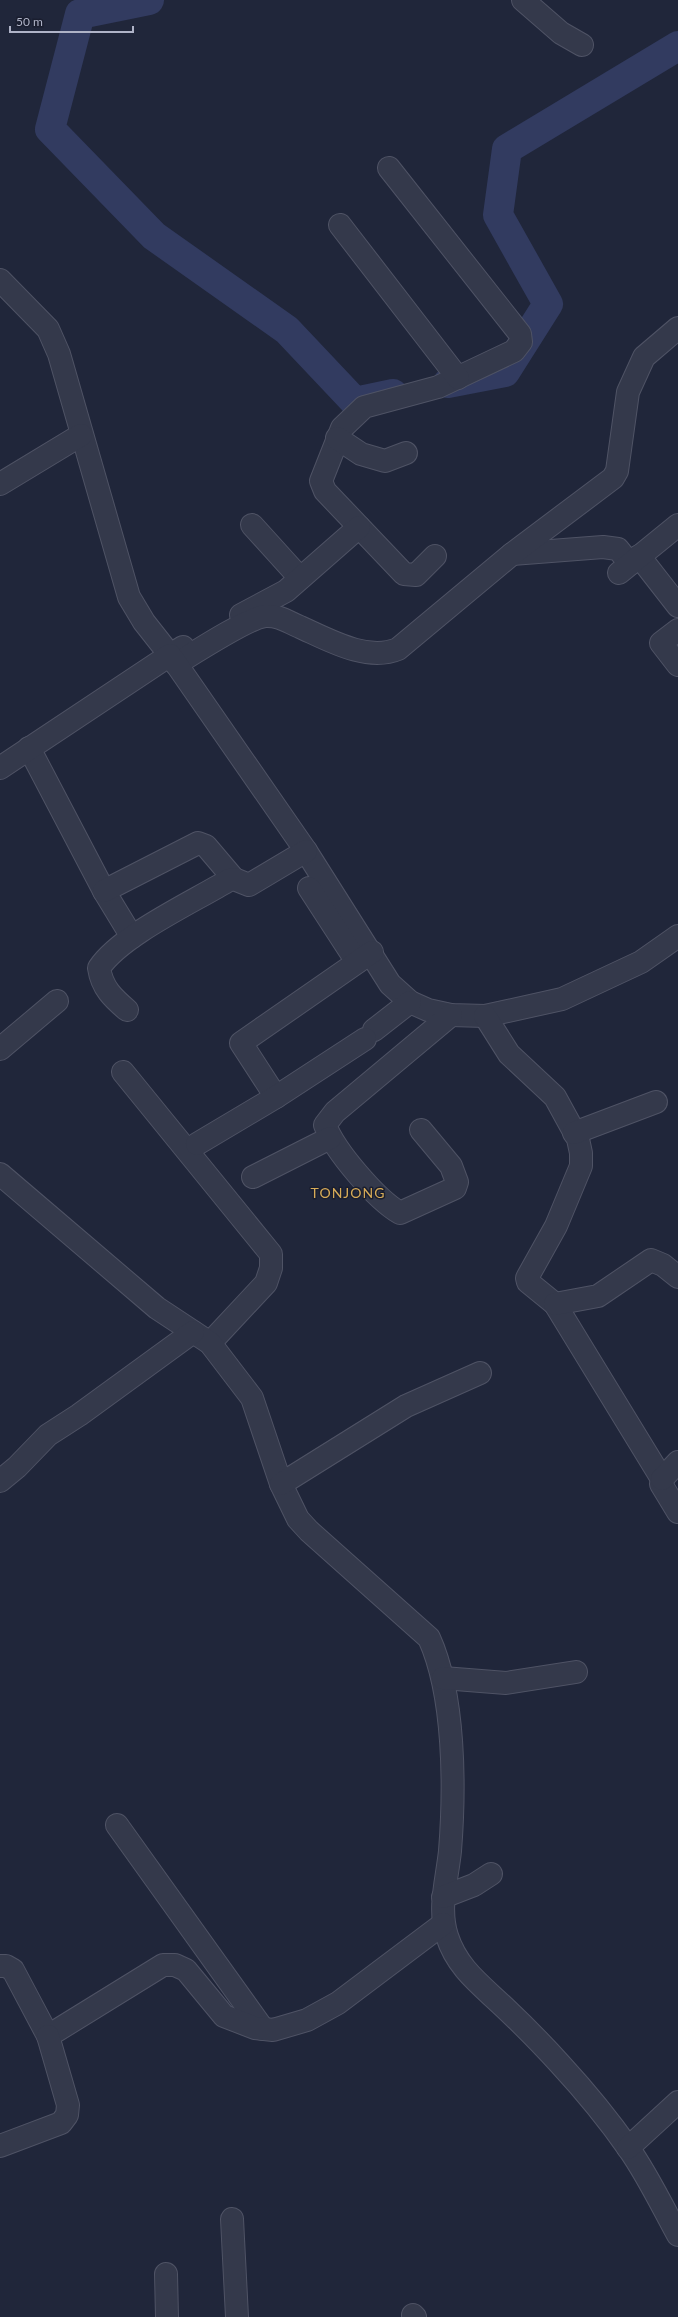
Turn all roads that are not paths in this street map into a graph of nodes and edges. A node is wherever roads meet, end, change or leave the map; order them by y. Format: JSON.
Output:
{"nodes":[{"id":1,"x":523,"y":0,"type":"edge"},
{"id":2,"x":582,"y":45,"type":"dead end"},
{"id":3,"x":389,"y":168,"type":"dead end"},
{"id":4,"x":340,"y":225,"type":"dead end"},
{"id":5,"x":0,"y":280,"type":"edge"},
{"id":6,"x":678,"y":328,"type":"edge"},
{"id":7,"x":458,"y":378,"type":"junction"},
{"id":8,"x":339,"y":433,"type":"junction"},
{"id":9,"x":81,"y":434,"type":"junction"},
{"id":10,"x":406,"y":453,"type":"dead end"},
{"id":11,"x":0,"y":484,"type":"edge"},
{"id":12,"x":252,"y":525,"type":"dead end"},
{"id":13,"x":678,"y":525,"type":"edge"},
{"id":14,"x":359,"y":527,"type":"junction"},
{"id":15,"x":512,"y":554,"type":"junction"},
{"id":16,"x":435,"y":556,"type":"dead end"},
{"id":17,"x":629,"y":564,"type":"junction"},
{"id":18,"x":300,"y":578,"type":"junction"},
{"id":19,"x":678,"y":606,"type":"edge"},
{"id":20,"x":678,"y":630,"type":"edge"},
{"id":21,"x":173,"y":659,"type":"junction"},
{"id":22,"x":678,"y":665,"type":"edge"},
{"id":23,"x":29,"y":748,"type":"junction"},
{"id":24,"x":0,"y":768,"type":"edge"},
{"id":25,"x":306,"y":851,"type":"junction"},
{"id":26,"x":234,"y":879,"type":"junction"},
{"id":27,"x":309,"y":888,"type":"dead end"},
{"id":28,"x":104,"y":891,"type":"junction"},
{"id":29,"x":678,"y":936,"type":"edge"},
{"id":30,"x":132,"y":937,"type":"junction"},
{"id":31,"x":364,"y":957,"type":"junction"},
{"id":32,"x":57,"y":1001,"type":"dead end"},
{"id":33,"x":410,"y":1002,"type":"junction"},
{"id":34,"x":127,"y":1010,"type":"dead end"},
{"id":35,"x":450,"y":1015,"type":"junction"},
{"id":36,"x":485,"y":1016,"type":"junction"},
{"id":37,"x":0,"y":1049,"type":"edge"},
{"id":38,"x":123,"y":1072,"type":"dead end"},
{"id":39,"x":276,"y":1097,"type":"junction"},
{"id":40,"x":656,"y":1102,"type":"dead end"},
{"id":41,"x":421,"y":1130,"type":"dead end"},
{"id":42,"x":574,"y":1133,"type":"junction"},
{"id":43,"x":330,"y":1138,"type":"junction"},
{"id":44,"x":197,"y":1144,"type":"dead end"},
{"id":45,"x":0,"y":1174,"type":"edge"},
{"id":46,"x":253,"y":1177,"type":"dead end"},
{"id":47,"x":678,"y":1277,"type":"edge"},
{"id":48,"x":555,"y":1304,"type":"junction"},
{"id":49,"x":201,"y":1338,"type":"junction"},
{"id":50,"x":480,"y":1372,"type":"dead end"},
{"id":51,"x":678,"y":1462,"type":"edge"},
{"id":52,"x":662,"y":1479,"type":"junction"},
{"id":53,"x":0,"y":1481,"type":"edge"},
{"id":54,"x":280,"y":1484,"type":"junction"},
{"id":55,"x":678,"y":1512,"type":"edge"},
{"id":56,"x":576,"y":1672,"type":"dead end"},
{"id":57,"x":443,"y":1678,"type":"junction"},
{"id":58,"x":117,"y":1825,"type":"dead end"},
{"id":59,"x":491,"y":1874,"type":"dead end"},
{"id":60,"x":443,"y":1897,"type":"junction"},
{"id":61,"x":444,"y":1924,"type":"junction"},
{"id":62,"x":0,"y":1966,"type":"edge"},
{"id":63,"x":263,"y":2029,"type":"junction"},
{"id":64,"x":48,"y":2036,"type":"junction"},
{"id":65,"x":678,"y":2102,"type":"edge"},
{"id":66,"x":0,"y":2146,"type":"edge"},
{"id":67,"x":628,"y":2148,"type":"junction"},
{"id":68,"x":232,"y":2219,"type":"dead end"},
{"id":69,"x":678,"y":2235,"type":"edge"},
{"id":70,"x":166,"y":2274,"type":"dead end"},
{"id":71,"x":168,"y":2317,"type":"edge"},
{"id":72,"x":237,"y":2317,"type":"edge"}],
"edges":[{"from":1,"to":2,"type":"street"},
{"from":3,"to":7,"type":"street"},
{"from":4,"to":7,"type":"street"},
{"from":5,"to":9,"type":"street"},
{"from":6,"to":15,"type":"street"},
{"from":7,"to":8,"type":"street"},
{"from":8,"to":10,"type":"street"},
{"from":8,"to":14,"type":"street"},
{"from":9,"to":11,"type":"street"},
{"from":9,"to":21,"type":"street"},
{"from":12,"to":18,"type":"street"},
{"from":13,"to":17,"type":"street"},
{"from":14,"to":16,"type":"street"},
{"from":14,"to":18,"type":"street"},
{"from":15,"to":17,"type":"street"},
{"from":15,"to":21,"type":"street"},
{"from":17,"to":19,"type":"street"},
{"from":18,"to":21,"type":"street"},
{"from":20,"to":22,"type":"street"},
{"from":21,"to":23,"type":"street"},
{"from":21,"to":25,"type":"street"},
{"from":23,"to":24,"type":"street"},
{"from":23,"to":28,"type":"street"},
{"from":25,"to":26,"type":"street"},
{"from":25,"to":31,"type":"street"},
{"from":26,"to":28,"type":"street"},
{"from":26,"to":30,"type":"street"},
{"from":27,"to":31,"type":"street"},
{"from":28,"to":30,"type":"street"},
{"from":29,"to":36,"type":"street"},
{"from":30,"to":34,"type":"street"},
{"from":31,"to":33,"type":"street"},
{"from":31,"to":39,"type":"street"},
{"from":32,"to":37,"type":"street"},
{"from":33,"to":35,"type":"street"},
{"from":33,"to":39,"type":"street"},
{"from":35,"to":36,"type":"street"},
{"from":35,"to":43,"type":"street"},
{"from":36,"to":42,"type":"street"},
{"from":38,"to":49,"type":"street"},
{"from":39,"to":44,"type":"street"},
{"from":40,"to":42,"type":"street"},
{"from":41,"to":43,"type":"street"},
{"from":42,"to":48,"type":"street"},
{"from":43,"to":46,"type":"street"},
{"from":45,"to":49,"type":"street"},
{"from":47,"to":48,"type":"street"},
{"from":48,"to":52,"type":"street"},
{"from":49,"to":53,"type":"street"},
{"from":49,"to":54,"type":"street"},
{"from":50,"to":54,"type":"street"},
{"from":51,"to":52,"type":"street"},
{"from":52,"to":55,"type":"street"},
{"from":54,"to":57,"type":"street"},
{"from":56,"to":57,"type":"street"},
{"from":57,"to":60,"type":"street"},
{"from":58,"to":63,"type":"street"},
{"from":59,"to":60,"type":"street"},
{"from":60,"to":61,"type":"street"},
{"from":61,"to":63,"type":"street"},
{"from":61,"to":67,"type":"street"},
{"from":62,"to":64,"type":"street"},
{"from":63,"to":64,"type":"street"},
{"from":64,"to":66,"type":"street"},
{"from":65,"to":67,"type":"street"},
{"from":67,"to":69,"type":"street"},
{"from":68,"to":72,"type":"street"},
{"from":70,"to":71,"type":"street"}]}
